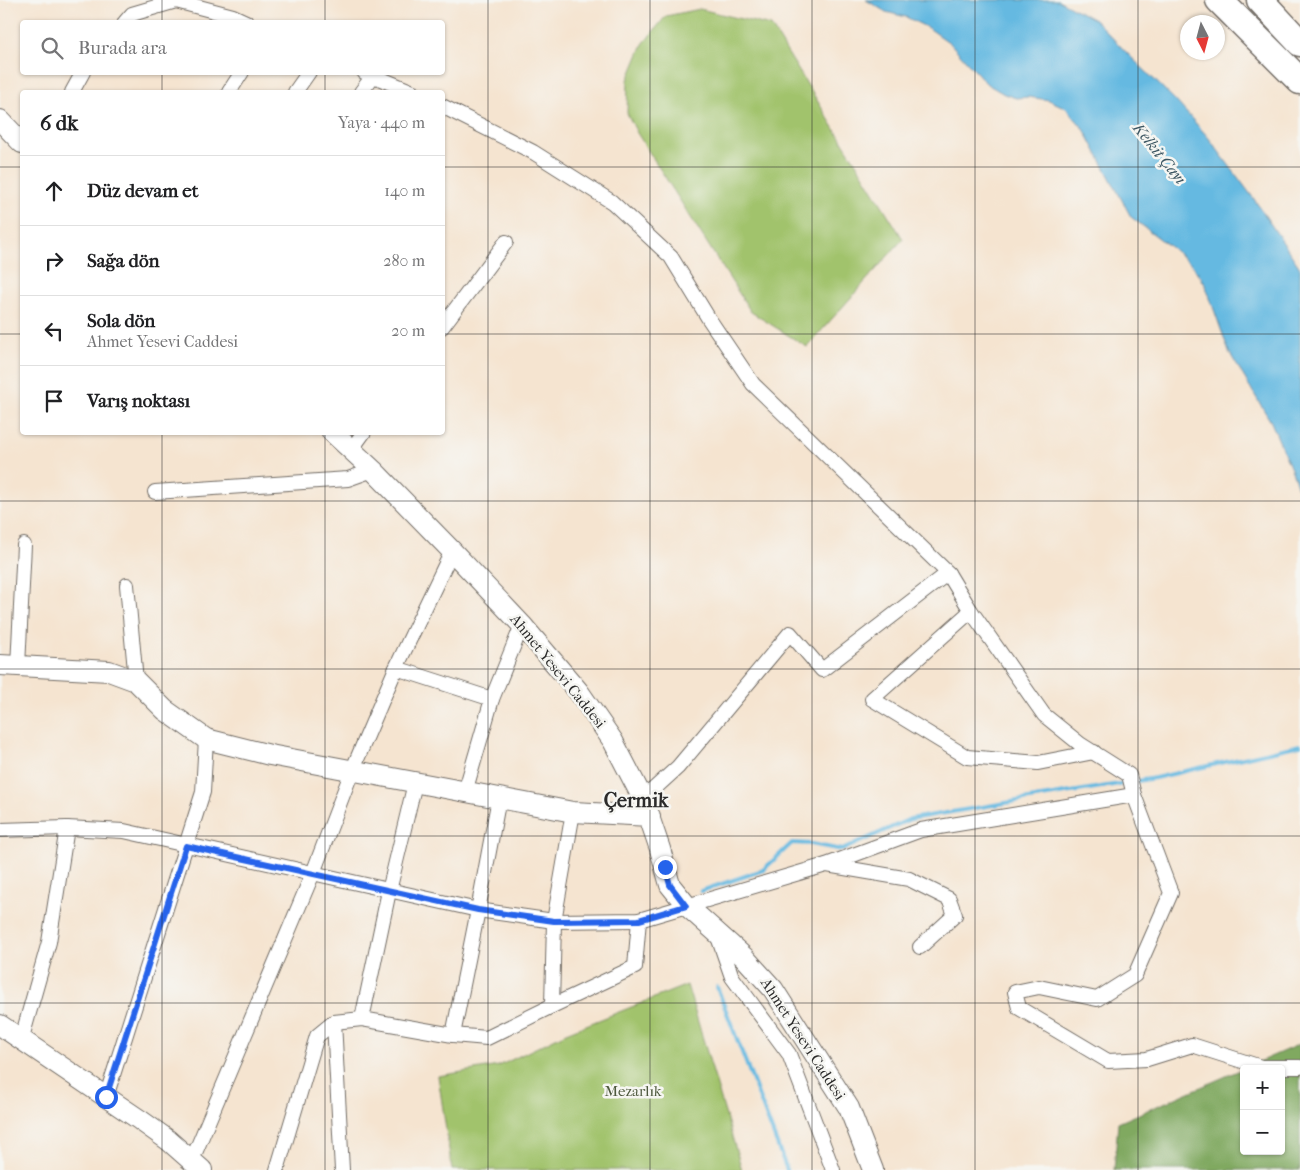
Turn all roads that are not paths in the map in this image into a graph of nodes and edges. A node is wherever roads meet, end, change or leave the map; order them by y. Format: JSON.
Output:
{"nodes":[{"id":1,"x":1219,"y":0,"type":"edge"},
{"id":2,"x":1260,"y":0,"type":"edge"},
{"id":3,"x":127,"y":20,"type":"edge"},
{"id":4,"x":242,"y":20,"type":"edge"},
{"id":5,"x":1300,"y":43,"type":"edge"},
{"id":6,"x":81,"y":75,"type":"edge"},
{"id":7,"x":240,"y":75,"type":"edge"},
{"id":8,"x":307,"y":75,"type":"edge"},
{"id":9,"x":368,"y":75,"type":"edge"},
{"id":10,"x":370,"y":75,"type":"edge"},
{"id":11,"x":1300,"y":81,"type":"edge"},
{"id":12,"x":73,"y":90,"type":"edge"},
{"id":13,"x":230,"y":90,"type":"edge"},
{"id":14,"x":296,"y":90,"type":"edge"},
{"id":15,"x":362,"y":90,"type":"edge"},
{"id":16,"x":408,"y":90,"type":"edge"},
{"id":17,"x":445,"y":108,"type":"edge"},
{"id":18,"x":0,"y":120,"type":"edge"},
{"id":19,"x":20,"y":141,"type":"edge"},
{"id":20,"x":506,"y":242,"type":"dead end"},
{"id":21,"x":445,"y":323,"type":"edge"},
{"id":22,"x":335,"y":435,"type":"edge"},
{"id":23,"x":362,"y":435,"type":"edge"},
{"id":24,"x":351,"y":450,"type":"junction"},
{"id":25,"x":373,"y":470,"type":"junction"},
{"id":26,"x":155,"y":492,"type":"dead end"},
{"id":27,"x":24,"y":545,"type":"dead end"},
{"id":28,"x":452,"y":551,"type":"junction"},
{"id":29,"x":948,"y":573,"type":"junction"},
{"id":30,"x":127,"y":585,"type":"dead end"},
{"id":31,"x":971,"y":611,"type":"junction"},
{"id":32,"x":522,"y":625,"type":"junction"},
{"id":33,"x":9,"y":665,"type":"edge"},
{"id":34,"x":396,"y":668,"type":"junction"},
{"id":35,"x":136,"y":681,"type":"junction"},
{"id":36,"x":492,"y":699,"type":"junction"},
{"id":37,"x":206,"y":739,"type":"junction"},
{"id":38,"x":1094,"y":752,"type":"junction"},
{"id":39,"x":352,"y":771,"type":"junction"},
{"id":40,"x":415,"y":783,"type":"junction"},
{"id":41,"x":1132,"y":786,"type":"junction"},
{"id":42,"x":465,"y":792,"type":"junction"},
{"id":43,"x":498,"y":798,"type":"junction"},
{"id":44,"x":647,"y":807,"type":"junction"},
{"id":45,"x":573,"y":812,"type":"junction"},
{"id":46,"x":67,"y":828,"type":"junction"},
{"id":47,"x":0,"y":830,"type":"edge"},
{"id":48,"x":186,"y":846,"type":"junction"},
{"id":49,"x":826,"y":865,"type":"junction"},
{"id":50,"x":313,"y":873,"type":"junction"},
{"id":51,"x":389,"y":891,"type":"junction"},
{"id":52,"x":686,"y":906,"type":"junction"},
{"id":53,"x":478,"y":910,"type":"junction"},
{"id":54,"x":639,"y":920,"type":"junction"},
{"id":55,"x":554,"y":921,"type":"junction"},
{"id":56,"x":717,"y":934,"type":"junction"},
{"id":57,"x":920,"y":947,"type":"dead end"},
{"id":58,"x":552,"y":1006,"type":"junction"},
{"id":59,"x":362,"y":1019,"type":"junction"},
{"id":60,"x":334,"y":1022,"type":"junction"},
{"id":61,"x":0,"y":1025,"type":"edge"},
{"id":62,"x":453,"y":1035,"type":"junction"},
{"id":63,"x":21,"y":1040,"type":"junction"},
{"id":64,"x":1300,"y":1067,"type":"edge"},
{"id":65,"x":106,"y":1097,"type":"junction"},
{"id":66,"x":197,"y":1165,"type":"edge"},
{"id":67,"x":277,"y":1170,"type":"edge"},
{"id":68,"x":342,"y":1170,"type":"edge"},
{"id":69,"x":832,"y":1170,"type":"edge"},
{"id":70,"x":873,"y":1170,"type":"edge"}],
"edges":[{"from":1,"to":11,"type":"highway"},
{"from":2,"to":5,"type":"highway"},
{"from":3,"to":4,"type":"street"},
{"from":6,"to":12,"type":"street"},
{"from":7,"to":13,"type":"street"},
{"from":8,"to":14,"type":"street"},
{"from":9,"to":15,"type":"street"},
{"from":10,"to":16,"type":"street"},
{"from":17,"to":29,"type":"street"},
{"from":18,"to":19,"type":"street"},
{"from":20,"to":21,"type":"street"},
{"from":22,"to":24,"type":"street","name":"Ahmet Yesevi Caddesi"},
{"from":23,"to":24,"type":"street"},
{"from":24,"to":25,"type":"street","name":"Ahmet Yesevi Caddesi"},
{"from":25,"to":26,"type":"street"},
{"from":25,"to":28,"type":"street","name":"Ahmet Yesevi Caddesi"},
{"from":27,"to":33,"type":"street"},
{"from":28,"to":32,"type":"street","name":"Ahmet Yesevi Caddesi"},
{"from":28,"to":34,"type":"street"},
{"from":29,"to":31,"type":"street"},
{"from":29,"to":44,"type":"street"},
{"from":30,"to":35,"type":"street"},
{"from":31,"to":38,"type":"street"},
{"from":31,"to":38,"type":"street"},
{"from":32,"to":36,"type":"street"},
{"from":32,"to":44,"type":"street","name":"Ahmet Yesevi Caddesi"},
{"from":33,"to":35,"type":"street"},
{"from":34,"to":36,"type":"street"},
{"from":34,"to":39,"type":"street"},
{"from":35,"to":37,"type":"street"},
{"from":36,"to":42,"type":"street"},
{"from":37,"to":39,"type":"street"},
{"from":37,"to":48,"type":"street"},
{"from":38,"to":41,"type":"street"},
{"from":39,"to":40,"type":"street"},
{"from":39,"to":50,"type":"street"},
{"from":40,"to":42,"type":"street"},
{"from":40,"to":51,"type":"street"},
{"from":41,"to":49,"type":"street"},
{"from":41,"to":64,"type":"street"},
{"from":42,"to":43,"type":"street"},
{"from":43,"to":45,"type":"street"},
{"from":43,"to":53,"type":"street"},
{"from":44,"to":45,"type":"street"},
{"from":44,"to":52,"type":"street","name":"Ahmet Yesevi Caddesi"},
{"from":45,"to":55,"type":"street"},
{"from":46,"to":47,"type":"street"},
{"from":46,"to":48,"type":"street"},
{"from":46,"to":63,"type":"street"},
{"from":48,"to":50,"type":"street"},
{"from":48,"to":65,"type":"street"},
{"from":49,"to":52,"type":"street"},
{"from":49,"to":57,"type":"street"},
{"from":50,"to":51,"type":"street"},
{"from":50,"to":66,"type":"street"},
{"from":51,"to":53,"type":"street"},
{"from":51,"to":59,"type":"street"},
{"from":52,"to":54,"type":"street"},
{"from":52,"to":56,"type":"street","name":"Ahmet Yesevi Caddesi"},
{"from":53,"to":55,"type":"street"},
{"from":53,"to":62,"type":"street"},
{"from":54,"to":55,"type":"street"},
{"from":54,"to":58,"type":"street"},
{"from":55,"to":58,"type":"street"},
{"from":56,"to":69,"type":"street"},
{"from":56,"to":70,"type":"street","name":"Ahmet Yesevi Caddesi"},
{"from":58,"to":62,"type":"street"},
{"from":59,"to":60,"type":"street"},
{"from":59,"to":62,"type":"street"},
{"from":60,"to":67,"type":"street"},
{"from":60,"to":68,"type":"street"},
{"from":61,"to":63,"type":"street"},
{"from":63,"to":65,"type":"street"},
{"from":65,"to":66,"type":"street"}]}
